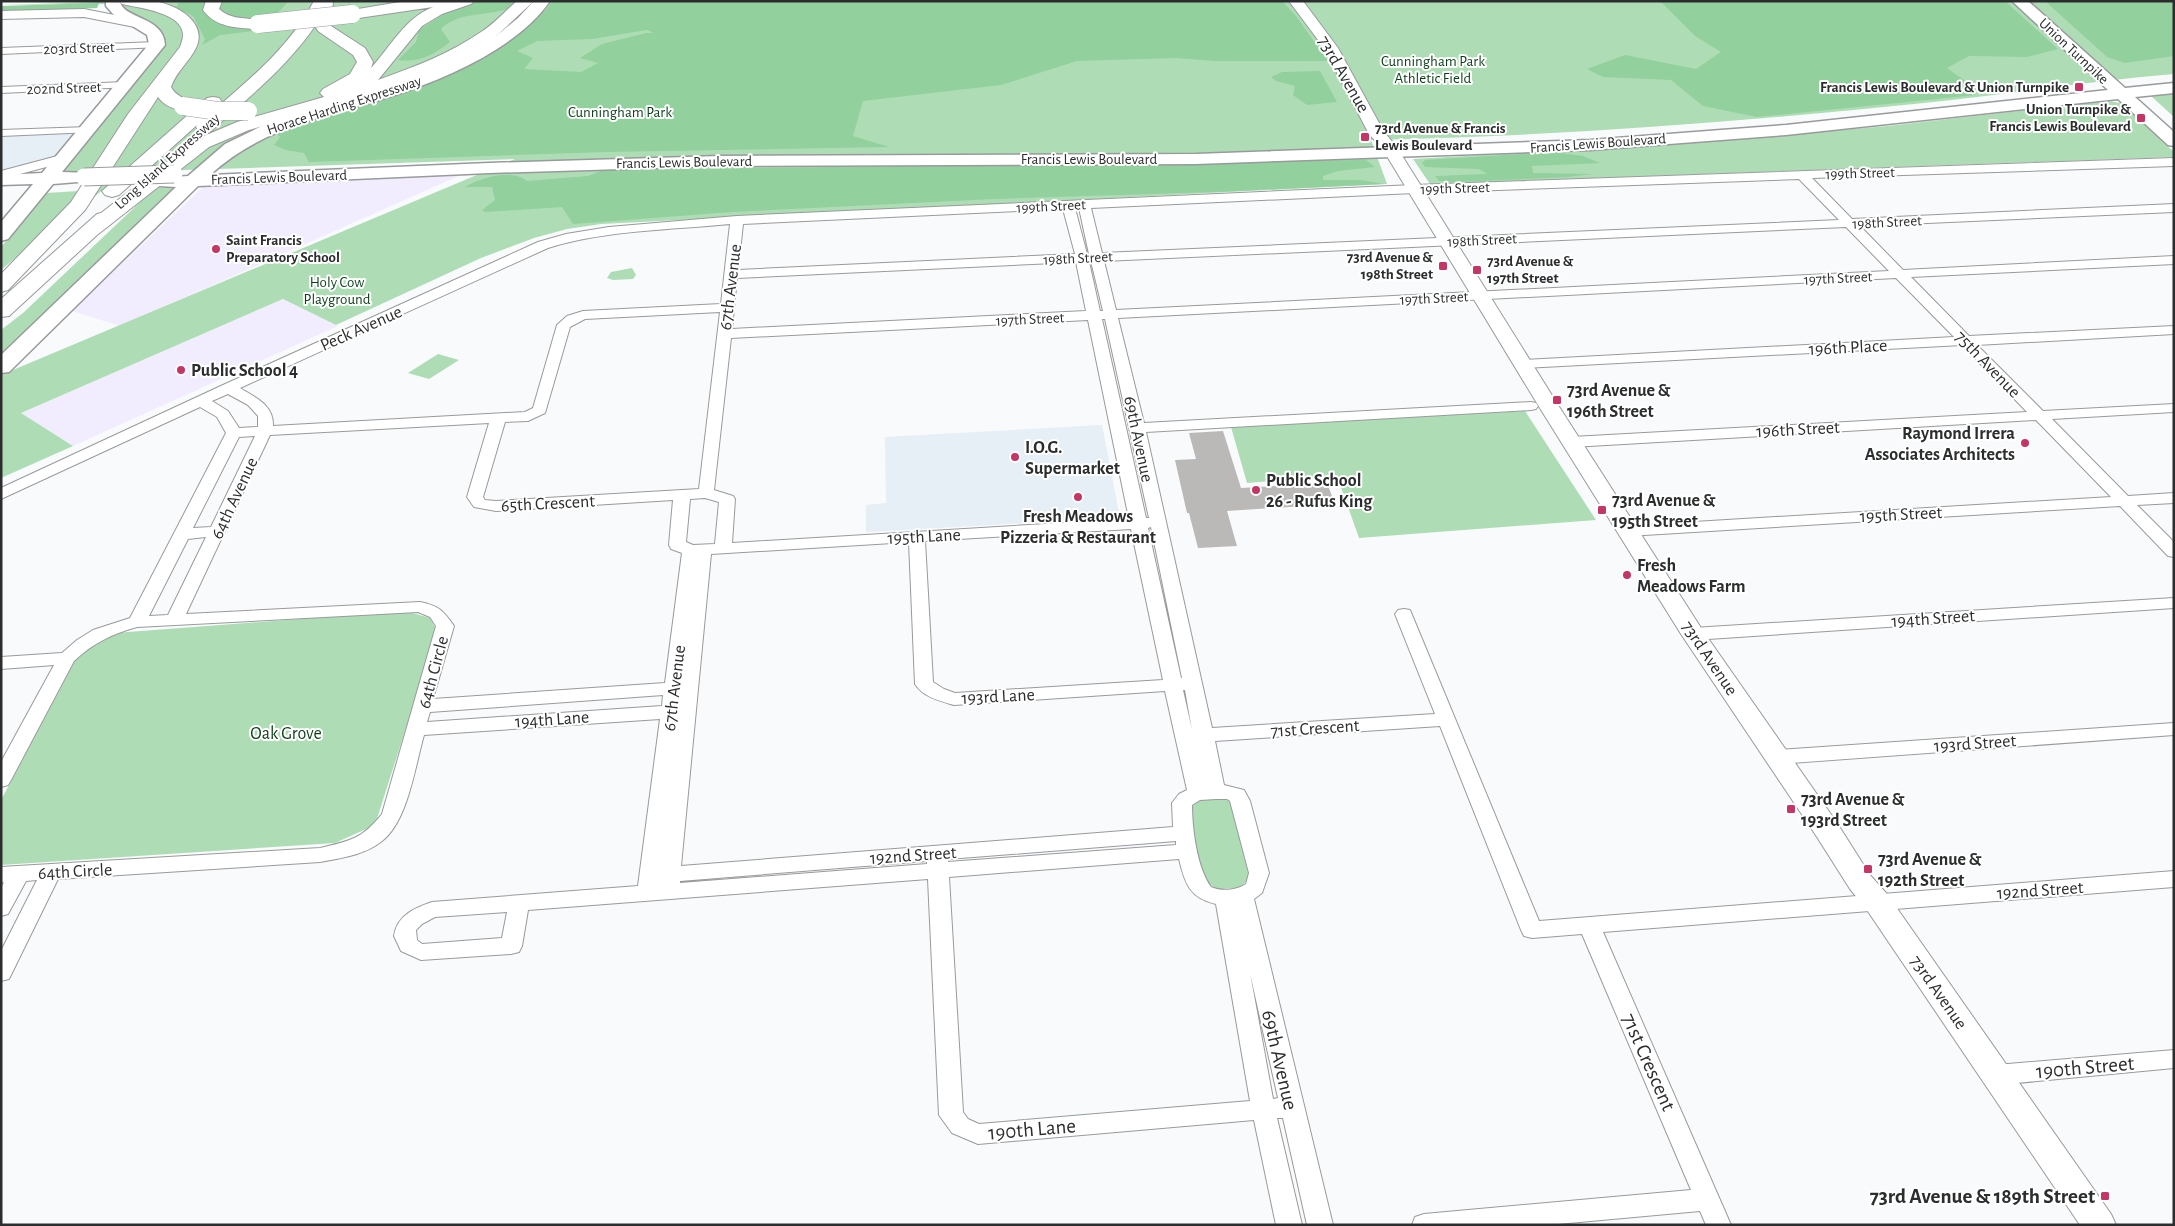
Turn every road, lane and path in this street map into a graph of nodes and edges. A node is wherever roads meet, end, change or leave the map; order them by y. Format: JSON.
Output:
{"nodes":[{"id":1,"x":304,"y":1,"type":"edge"},
{"id":2,"x":324,"y":1,"type":"edge"},
{"id":3,"x":439,"y":1,"type":"edge"},
{"id":4,"x":466,"y":1,"type":"edge"},
{"id":5,"x":526,"y":1,"type":"edge"},
{"id":6,"x":543,"y":1,"type":"edge"},
{"id":7,"x":1296,"y":1,"type":"edge"},
{"id":8,"x":2019,"y":1,"type":"edge"},
{"id":9,"x":2033,"y":1,"type":"edge"},
{"id":10,"x":213,"y":2,"type":"edge"},
{"id":11,"x":118,"y":3,"type":"edge"},
{"id":12,"x":1,"y":15,"type":"edge"},
{"id":13,"x":145,"y":25,"type":"junction"},
{"id":14,"x":158,"y":45,"type":"junction"},
{"id":15,"x":1,"y":51,"type":"edge"},
{"id":16,"x":181,"y":58,"type":"junction"},
{"id":17,"x":2174,"y":80,"type":"edge"},
{"id":18,"x":126,"y":86,"type":"junction"},
{"id":19,"x":2174,"y":88,"type":"edge"},
{"id":20,"x":1,"y":90,"type":"edge"},
{"id":21,"x":2124,"y":90,"type":"junction"},
{"id":22,"x":310,"y":107,"type":"junction"},
{"id":23,"x":2174,"y":126,"type":"edge"},
{"id":24,"x":89,"y":130,"type":"junction"},
{"id":25,"x":1,"y":134,"type":"edge"},
{"id":26,"x":2174,"y":141,"type":"edge"},
{"id":27,"x":1390,"y":149,"type":"junction"},
{"id":28,"x":65,"y":158,"type":"junction"},
{"id":29,"x":2174,"y":162,"type":"edge"},
{"id":30,"x":1,"y":175,"type":"edge"},
{"id":31,"x":198,"y":176,"type":"junction"},
{"id":32,"x":1803,"y":176,"type":"junction"},
{"id":33,"x":1,"y":180,"type":"edge"},
{"id":34,"x":45,"y":182,"type":"junction"},
{"id":35,"x":1,"y":189,"type":"edge"},
{"id":36,"x":1414,"y":189,"type":"junction"},
{"id":37,"x":1084,"y":204,"type":"junction"},
{"id":38,"x":1068,"y":205,"type":"junction"},
{"id":39,"x":2174,"y":208,"type":"edge"},
{"id":40,"x":737,"y":220,"type":"junction"},
{"id":41,"x":1850,"y":223,"type":"junction"},
{"id":42,"x":90,"y":231,"type":"junction"},
{"id":43,"x":1,"y":235,"type":"edge"},
{"id":44,"x":1446,"y":242,"type":"junction"},
{"id":45,"x":1089,"y":257,"type":"junction"},
{"id":46,"x":2174,"y":260,"type":"edge"},
{"id":47,"x":731,"y":274,"type":"junction"},
{"id":48,"x":1901,"y":274,"type":"junction"},
{"id":49,"x":1,"y":288,"type":"edge"},
{"id":50,"x":1480,"y":296,"type":"junction"},
{"id":51,"x":727,"y":308,"type":"junction"},
{"id":52,"x":1,"y":311,"type":"edge"},
{"id":53,"x":1111,"y":315,"type":"junction"},
{"id":54,"x":1094,"y":316,"type":"junction"},
{"id":55,"x":2174,"y":330,"type":"edge"},
{"id":56,"x":724,"y":334,"type":"junction"},
{"id":57,"x":1966,"y":340,"type":"junction"},
{"id":58,"x":1523,"y":364,"type":"junction"},
{"id":59,"x":1,"y":367,"type":"edge"},
{"id":60,"x":228,"y":388,"type":"junction"},
{"id":61,"x":201,"y":401,"type":"junction"},
{"id":62,"x":1531,"y":406,"type":"dead end"},
{"id":63,"x":2174,"y":408,"type":"edge"},
{"id":64,"x":2039,"y":416,"type":"junction"},
{"id":65,"x":498,"y":419,"type":"junction"},
{"id":66,"x":1138,"y":428,"type":"junction"},
{"id":67,"x":265,"y":431,"type":"junction"},
{"id":68,"x":234,"y":433,"type":"junction"},
{"id":69,"x":1572,"y":442,"type":"junction"},
{"id":70,"x":706,"y":493,"type":"junction"},
{"id":71,"x":1,"y":494,"type":"edge"},
{"id":72,"x":682,"y":495,"type":"junction"},
{"id":73,"x":2174,"y":498,"type":"edge"},
{"id":74,"x":2123,"y":501,"type":"junction"},
{"id":75,"x":1148,"y":523,"type":"junction"},
{"id":76,"x":218,"y":531,"type":"junction"},
{"id":77,"x":1628,"y":531,"type":"junction"},
{"id":78,"x":183,"y":534,"type":"junction"},
{"id":79,"x":917,"y":537,"type":"junction"},
{"id":80,"x":723,"y":548,"type":"junction"},
{"id":81,"x":697,"y":549,"type":"junction"},
{"id":82,"x":2174,"y":552,"type":"edge"},
{"id":83,"x":2174,"y":603,"type":"edge"},
{"id":84,"x":1404,"y":614,"type":"dead end"},
{"id":85,"x":174,"y":620,"type":"junction"},
{"id":86,"x":137,"y":622,"type":"junction"},
{"id":87,"x":1693,"y":634,"type":"junction"},
{"id":88,"x":67,"y":658,"type":"junction"},
{"id":89,"x":1,"y":663,"type":"edge"},
{"id":90,"x":1183,"y":684,"type":"junction"},
{"id":91,"x":682,"y":688,"type":"junction"},
{"id":92,"x":424,"y":706,"type":"junction"},
{"id":93,"x":679,"y":711,"type":"junction"},
{"id":94,"x":1447,"y":719,"type":"junction"},
{"id":95,"x":417,"y":729,"type":"junction"},
{"id":96,"x":2174,"y":729,"type":"edge"},
{"id":97,"x":1204,"y":736,"type":"junction"},
{"id":98,"x":1184,"y":737,"type":"junction"},
{"id":99,"x":1777,"y":757,"type":"junction"},
{"id":100,"x":1,"y":780,"type":"edge"},
{"id":101,"x":1207,"y":793,"type":"junction"},
{"id":102,"x":1187,"y":842,"type":"junction"},
{"id":103,"x":937,"y":861,"type":"junction"},
{"id":104,"x":51,"y":873,"type":"junction"},
{"id":105,"x":10,"y":874,"type":"edge"},
{"id":106,"x":2174,"y":879,"type":"edge"},
{"id":107,"x":662,"y":885,"type":"junction"},
{"id":108,"x":1233,"y":896,"type":"junction"},
{"id":109,"x":1877,"y":902,"type":"junction"},
{"id":110,"x":519,"y":903,"type":"junction"},
{"id":111,"x":1,"y":908,"type":"edge"},
{"id":112,"x":1589,"y":926,"type":"junction"},
{"id":113,"x":1,"y":973,"type":"edge"},
{"id":114,"x":2174,"y":1060,"type":"edge"},
{"id":115,"x":1996,"y":1075,"type":"junction"},
{"id":116,"x":1291,"y":1107,"type":"junction"},
{"id":117,"x":1263,"y":1109,"type":"junction"},
{"id":118,"x":1708,"y":1199,"type":"junction"},
{"id":119,"x":1289,"y":1225,"type":"edge"},
{"id":120,"x":1320,"y":1225,"type":"edge"},
{"id":121,"x":1424,"y":1225,"type":"edge"},
{"id":122,"x":1719,"y":1225,"type":"edge"},
{"id":123,"x":2099,"y":1225,"type":"edge"}],
"edges":[{"from":1,"to":49,"type":"highway","name":"Long Island Expressway"},
{"from":2,"to":16,"type":"highway","bridge":true},
{"from":2,"to":42,"type":"highway","name":"Long Island Expressway"},
{"from":3,"to":10,"type":"highway","bridge":true},
{"from":4,"to":22,"type":"highway"},
{"from":5,"to":22,"type":"highway"},
{"from":6,"to":31,"type":"main road","name":"Horace Harding Expressway"},
{"from":7,"to":27,"type":"street","name":"73rd Avenue"},
{"from":8,"to":21,"type":"main road","name":"Union Turnpike"},
{"from":9,"to":21,"type":"main road","name":"Union Turnpike"},
{"from":11,"to":13,"type":"main road"},
{"from":11,"to":16,"type":"highway"},
{"from":12,"to":13,"type":"street"},
{"from":13,"to":14,"type":"main road"},
{"from":14,"to":15,"type":"street","name":"203rd Street"},
{"from":14,"to":18,"type":"main road"},
{"from":16,"to":49,"type":"highway"},
{"from":17,"to":21,"type":"main road","name":"Francis Lewis Boulevard"},
{"from":18,"to":20,"type":"street","name":"202nd Street"},
{"from":18,"to":24,"type":"main road"},
{"from":19,"to":21,"type":"main road","name":"Francis Lewis Boulevard"},
{"from":21,"to":23,"type":"main road","name":"Union Turnpike"},
{"from":21,"to":26,"type":"main road","name":"Union Turnpike"},
{"from":21,"to":27,"type":"main road","name":"Francis Lewis Boulevard"},
{"from":22,"to":42,"type":"highway"},
{"from":24,"to":25,"type":"street"},
{"from":24,"to":28,"type":"main road"},
{"from":27,"to":31,"type":"main road","name":"Francis Lewis Boulevard"},
{"from":27,"to":36,"type":"street","name":"73rd Avenue"},
{"from":28,"to":30,"type":"street"},
{"from":28,"to":34,"type":"main road"},
{"from":29,"to":32,"type":"street","name":"199th Street"},
{"from":31,"to":34,"type":"main road","name":"Francis Lewis Boulevard"},
{"from":31,"to":59,"type":"main road","name":"Horace Harding Expressway"},
{"from":32,"to":36,"type":"street","name":"199th Street"},
{"from":32,"to":41,"type":"street","name":"75th Avenue"},
{"from":33,"to":34,"type":"main road","name":"Francis Lewis Boulevard"},
{"from":34,"to":35,"type":"main road","name":"Francis Lewis Boulevard"},
{"from":34,"to":43,"type":"main road"},
{"from":36,"to":37,"type":"street","name":"199th Street"},
{"from":36,"to":44,"type":"street","name":"73rd Avenue"},
{"from":37,"to":38,"type":"street","name":"199th Street"},
{"from":37,"to":45,"type":"street","name":"69th Avenue"},
{"from":38,"to":40,"type":"street","name":"199th Street"},
{"from":38,"to":45,"type":"street","name":"69th Avenue"},
{"from":39,"to":41,"type":"street","name":"198th Street"},
{"from":40,"to":47,"type":"street","name":"67th Avenue"},
{"from":40,"to":60,"type":"street","name":"Peck Avenue"},
{"from":41,"to":44,"type":"street","name":"198th Street"},
{"from":41,"to":48,"type":"street","name":"75th Avenue"},
{"from":42,"to":52,"type":"highway","name":"Long Island Expressway"},
{"from":44,"to":45,"type":"street","name":"198th Street"},
{"from":44,"to":50,"type":"street","name":"73rd Avenue"},
{"from":45,"to":47,"type":"street","name":"198th Street"},
{"from":45,"to":53,"type":"street","name":"69th Avenue"},
{"from":45,"to":54,"type":"street","name":"69th Avenue"},
{"from":46,"to":48,"type":"street","name":"197th Street"},
{"from":47,"to":51,"type":"street","name":"67th Avenue"},
{"from":48,"to":50,"type":"street","name":"197th Street"},
{"from":48,"to":57,"type":"street","name":"75th Avenue"},
{"from":50,"to":53,"type":"street","name":"197th Street"},
{"from":50,"to":58,"type":"street","name":"73rd Avenue"},
{"from":51,"to":56,"type":"street","name":"67th Avenue"},
{"from":51,"to":65,"type":"street"},
{"from":53,"to":54,"type":"street","name":"197th Street"},
{"from":53,"to":66,"type":"street","name":"69th Avenue"},
{"from":54,"to":56,"type":"street","name":"197th Street"},
{"from":54,"to":75,"type":"street","name":"69th Avenue"},
{"from":55,"to":57,"type":"street","name":"196th Place"},
{"from":56,"to":70,"type":"street","name":"67th Avenue"},
{"from":57,"to":58,"type":"street","name":"196th Place"},
{"from":57,"to":64,"type":"street","name":"75th Avenue"},
{"from":58,"to":69,"type":"street","name":"73rd Avenue"},
{"from":60,"to":61,"type":"street","name":"Peck Avenue"},
{"from":60,"to":67,"type":"street"},
{"from":61,"to":68,"type":"street","name":"64th Avenue"},
{"from":61,"to":71,"type":"street","name":"Peck Avenue"},
{"from":62,"to":66,"type":"street"},
{"from":63,"to":64,"type":"street","name":"196th Street"},
{"from":64,"to":69,"type":"street","name":"196th Street"},
{"from":64,"to":74,"type":"street","name":"75th Avenue"},
{"from":65,"to":67,"type":"street"},
{"from":65,"to":72,"type":"street","name":"65th Crescent"},
{"from":66,"to":75,"type":"street","name":"69th Avenue"},
{"from":67,"to":68,"type":"street"},
{"from":67,"to":76,"type":"street","name":"64th Avenue"},
{"from":68,"to":78,"type":"street","name":"64th Avenue"},
{"from":69,"to":77,"type":"street","name":"73rd Avenue"},
{"from":70,"to":72,"type":"street","name":"65th Crescent"},
{"from":70,"to":80,"type":"street"},
{"from":72,"to":81,"type":"street"},
{"from":73,"to":74,"type":"street","name":"195th Street"},
{"from":74,"to":77,"type":"street","name":"195th Street"},
{"from":74,"to":82,"type":"street","name":"75th Avenue"},
{"from":75,"to":79,"type":"street","name":"195th Lane"},
{"from":75,"to":90,"type":"street","name":"69th Avenue"},
{"from":76,"to":78,"type":"street"},
{"from":76,"to":85,"type":"street","name":"64th Avenue"},
{"from":77,"to":87,"type":"street","name":"73rd Avenue"},
{"from":78,"to":86,"type":"street","name":"64th Avenue"},
{"from":79,"to":80,"type":"street","name":"195th Lane"},
{"from":79,"to":90,"type":"street","name":"193rd Lane"},
{"from":80,"to":81,"type":"street","name":"195th Lane"},
{"from":81,"to":91,"type":"street","name":"67th Avenue"},
{"from":83,"to":87,"type":"street","name":"194th Street"},
{"from":84,"to":94,"type":"street"},
{"from":85,"to":86,"type":"street","name":"64th Circle"},
{"from":85,"to":92,"type":"street","name":"64th Circle"},
{"from":86,"to":88,"type":"street","name":"64th Circle"},
{"from":87,"to":99,"type":"street","name":"73rd Avenue"},
{"from":88,"to":89,"type":"street"},
{"from":88,"to":100,"type":"street","name":"64th Circle"},
{"from":90,"to":97,"type":"street","name":"69th Avenue"},
{"from":90,"to":98,"type":"street","name":"69th Avenue"},
{"from":91,"to":92,"type":"street","name":"194th Lane"},
{"from":91,"to":93,"type":"street","name":"67th Avenue"},
{"from":92,"to":95,"type":"street","name":"64th Circle"},
{"from":93,"to":95,"type":"street","name":"194th Lane"},
{"from":93,"to":107,"type":"street","name":"67th Avenue"},
{"from":93,"to":107,"type":"street","name":"67th Avenue"},
{"from":94,"to":97,"type":"street","name":"71st Crescent"},
{"from":94,"to":112,"type":"street"},
{"from":95,"to":104,"type":"street","name":"64th Circle"},
{"from":96,"to":99,"type":"street","name":"193rd Street"},
{"from":97,"to":98,"type":"street","name":"71st Crescent"},
{"from":97,"to":101,"type":"street","name":"69th Avenue"},
{"from":98,"to":101,"type":"street","name":"69th Avenue"},
{"from":99,"to":109,"type":"street","name":"73rd Avenue"},
{"from":101,"to":102,"type":"street"},
{"from":101,"to":108,"type":"street"},
{"from":102,"to":103,"type":"street","name":"192nd Street"},
{"from":102,"to":108,"type":"street"},
{"from":103,"to":107,"type":"street","name":"192nd Street"},
{"from":103,"to":117,"type":"street","name":"190th Lane"},
{"from":104,"to":105,"type":"street","name":"64th Circle"},
{"from":104,"to":113,"type":"street"},
{"from":105,"to":111,"type":"street"},
{"from":106,"to":109,"type":"street","name":"192nd Street"},
{"from":107,"to":110,"type":"street","name":"192nd Street"},
{"from":108,"to":116,"type":"street","name":"69th Avenue"},
{"from":108,"to":117,"type":"street","name":"69th Avenue"},
{"from":109,"to":112,"type":"street"},
{"from":109,"to":115,"type":"street","name":"73rd Avenue"},
{"from":110,"to":110,"type":"street","name":"192nd Street"},
{"from":112,"to":118,"type":"street","name":"71st Crescent"},
{"from":114,"to":115,"type":"street","name":"190th Street"},
{"from":115,"to":123,"type":"street","name":"73rd Avenue"},
{"from":116,"to":117,"type":"street","name":"190th Lane"},
{"from":116,"to":120,"type":"street","name":"69th Avenue"},
{"from":117,"to":119,"type":"street","name":"69th Avenue"},
{"from":118,"to":121,"type":"street"},
{"from":118,"to":122,"type":"street","name":"71st Crescent"}]}
